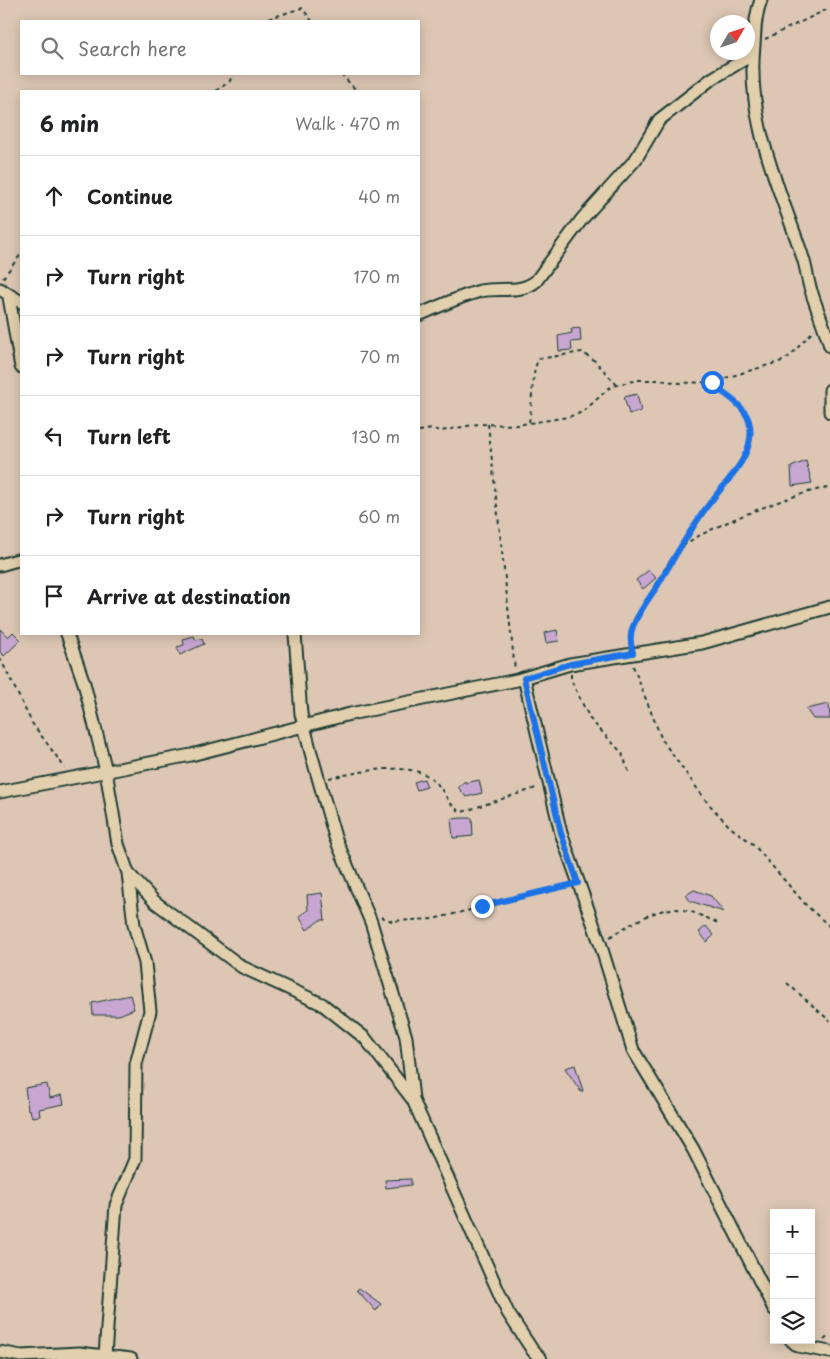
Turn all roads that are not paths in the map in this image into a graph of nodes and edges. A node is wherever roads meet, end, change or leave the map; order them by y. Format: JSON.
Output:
{"nodes":[{"id":1,"x":761,"y":0,"type":"edge"},
{"id":2,"x":755,"y":24,"type":"edge"},
{"id":3,"x":738,"y":60,"type":"edge"},
{"id":4,"x":753,"y":60,"type":"edge"},
{"id":5,"x":5,"y":293,"type":"edge"},
{"id":6,"x":20,"y":301,"type":"edge"},
{"id":7,"x":830,"y":305,"type":"edge"},
{"id":8,"x":818,"y":309,"type":"junction"},
{"id":9,"x":420,"y":315,"type":"edge"},
{"id":10,"x":830,"y":346,"type":"edge"},
{"id":11,"x":20,"y":362,"type":"edge"},
{"id":12,"x":830,"y":390,"type":"edge"},
{"id":13,"x":830,"y":412,"type":"edge"},
{"id":14,"x":20,"y":559,"type":"edge"},
{"id":15,"x":0,"y":565,"type":"edge"},
{"id":16,"x":830,"y":607,"type":"edge"},
{"id":17,"x":67,"y":635,"type":"edge"},
{"id":18,"x":295,"y":635,"type":"edge"},
{"id":19,"x":520,"y":679,"type":"junction"},
{"id":20,"x":304,"y":726,"type":"junction"},
{"id":21,"x":106,"y":771,"type":"junction"},
{"id":22,"x":0,"y":792,"type":"edge"},
{"id":23,"x":128,"y":874,"type":"junction"},
{"id":24,"x":413,"y":1100,"type":"junction"},
{"id":25,"x":770,"y":1301,"type":"edge"},
{"id":26,"x":796,"y":1344,"type":"edge"},
{"id":27,"x":0,"y":1352,"type":"edge"},
{"id":28,"x":830,"y":1352,"type":"edge"},
{"id":29,"x":105,"y":1355,"type":"junction"},
{"id":30,"x":131,"y":1359,"type":"edge"},
{"id":31,"x":541,"y":1359,"type":"edge"}],
"edges":[{"from":1,"to":2,"type":"street"},
{"from":3,"to":9,"type":"street"},
{"from":4,"to":8,"type":"street"},
{"from":5,"to":6,"type":"street"},
{"from":5,"to":11,"type":"street"},
{"from":7,"to":8,"type":"street"},
{"from":8,"to":10,"type":"street"},
{"from":12,"to":13,"type":"street"},
{"from":14,"to":15,"type":"street"},
{"from":16,"to":19,"type":"street"},
{"from":17,"to":21,"type":"street"},
{"from":18,"to":20,"type":"street"},
{"from":19,"to":20,"type":"street"},
{"from":19,"to":25,"type":"street"},
{"from":20,"to":21,"type":"street"},
{"from":20,"to":24,"type":"street"},
{"from":21,"to":22,"type":"street"},
{"from":21,"to":23,"type":"street"},
{"from":23,"to":24,"type":"street"},
{"from":23,"to":29,"type":"street"},
{"from":24,"to":31,"type":"street"},
{"from":26,"to":28,"type":"street"},
{"from":27,"to":29,"type":"street"},
{"from":29,"to":30,"type":"street"}]}
